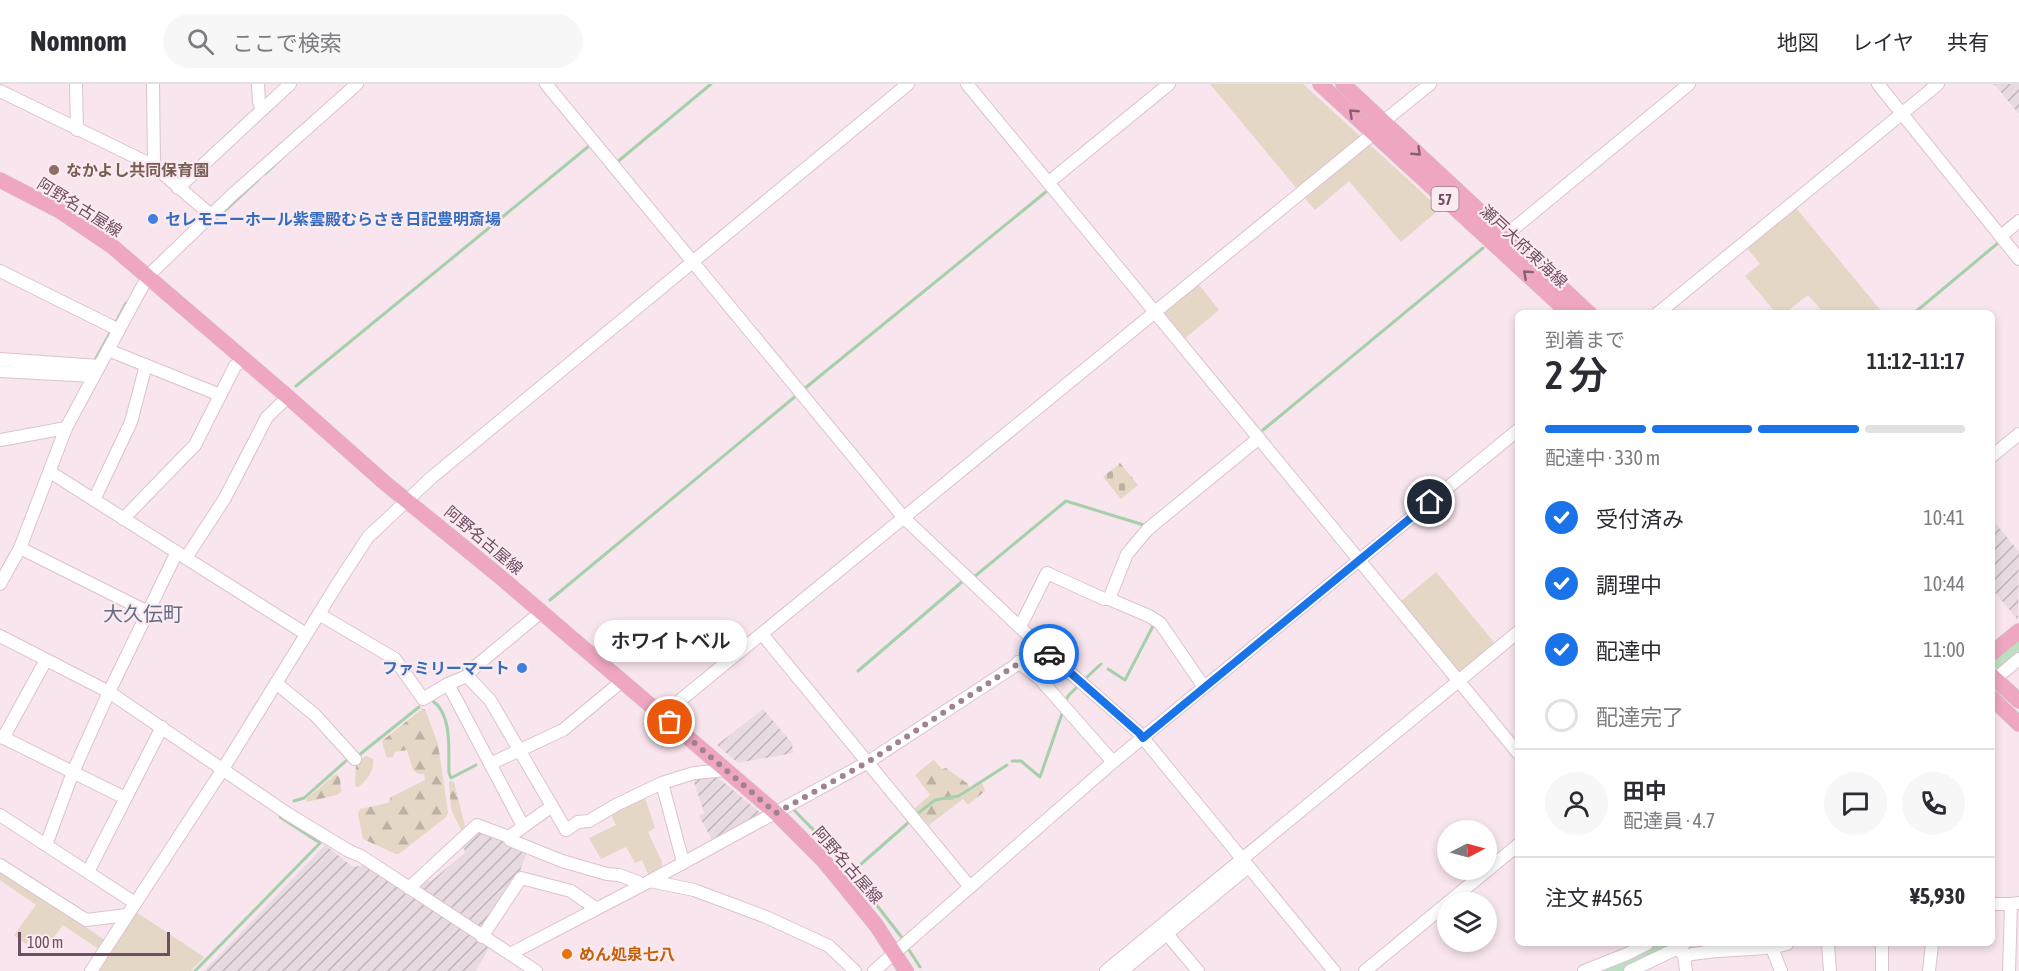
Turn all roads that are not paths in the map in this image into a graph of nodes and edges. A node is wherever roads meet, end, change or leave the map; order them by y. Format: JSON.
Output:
{"nodes":[{"id":1,"x":76,"y":84,"type":"edge"},
{"id":2,"x":153,"y":84,"type":"edge"},
{"id":3,"x":258,"y":84,"type":"edge"},
{"id":4,"x":290,"y":84,"type":"edge"},
{"id":5,"x":546,"y":84,"type":"edge"},
{"id":6,"x":908,"y":84,"type":"edge"},
{"id":7,"x":967,"y":84,"type":"edge"},
{"id":8,"x":1169,"y":84,"type":"edge"},
{"id":9,"x":1320,"y":84,"type":"edge"},
{"id":10,"x":1343,"y":84,"type":"edge"},
{"id":11,"x":1430,"y":84,"type":"edge"},
{"id":12,"x":1689,"y":84,"type":"edge"},
{"id":13,"x":1878,"y":84,"type":"edge"},
{"id":14,"x":1938,"y":84,"type":"edge"},
{"id":15,"x":351,"y":86,"type":"edge"},
{"id":16,"x":0,"y":91,"type":"edge"},
{"id":17,"x":262,"y":109,"type":"junction"},
{"id":18,"x":1902,"y":113,"type":"junction"},
{"id":19,"x":1379,"y":127,"type":"junction"},
{"id":20,"x":77,"y":130,"type":"junction"},
{"id":21,"x":154,"y":166,"type":"junction"},
{"id":22,"x":0,"y":180,"type":"edge"},
{"id":23,"x":1049,"y":182,"type":"junction"},
{"id":24,"x":178,"y":188,"type":"junction"},
{"id":25,"x":211,"y":215,"type":"junction"},
{"id":26,"x":2019,"y":221,"type":"edge"},
{"id":27,"x":1506,"y":235,"type":"junction"},
{"id":28,"x":2001,"y":236,"type":"junction"},
{"id":29,"x":2019,"y":259,"type":"edge"},
{"id":30,"x":692,"y":263,"type":"junction"},
{"id":31,"x":0,"y":271,"type":"edge"},
{"id":32,"x":148,"y":276,"type":"junction"},
{"id":33,"x":1566,"y":310,"type":"edge"},
{"id":34,"x":1586,"y":310,"type":"edge"},
{"id":35,"x":1662,"y":310,"type":"edge"},
{"id":36,"x":1155,"y":311,"type":"junction"},
{"id":37,"x":119,"y":330,"type":"junction"},
{"id":38,"x":108,"y":350,"type":"junction"},
{"id":39,"x":0,"y":359,"type":"edge"},
{"id":40,"x":243,"y":360,"type":"junction"},
{"id":41,"x":146,"y":365,"type":"junction"},
{"id":42,"x":0,"y":370,"type":"edge"},
{"id":43,"x":96,"y":371,"type":"junction"},
{"id":44,"x":220,"y":395,"type":"junction"},
{"id":45,"x":288,"y":397,"type":"junction"},
{"id":46,"x":66,"y":428,"type":"junction"},
{"id":47,"x":1515,"y":432,"type":"edge"},
{"id":48,"x":2019,"y":434,"type":"edge"},
{"id":49,"x":1259,"y":438,"type":"junction"},
{"id":50,"x":0,"y":440,"type":"edge"},
{"id":51,"x":1995,"y":454,"type":"edge"},
{"id":52,"x":50,"y":472,"type":"junction"},
{"id":53,"x":94,"y":500,"type":"junction"},
{"id":54,"x":406,"y":501,"type":"junction"},
{"id":55,"x":903,"y":518,"type":"junction"},
{"id":56,"x":123,"y":519,"type":"junction"},
{"id":57,"x":20,"y":548,"type":"junction"},
{"id":58,"x":182,"y":555,"type":"junction"},
{"id":59,"x":1360,"y":560,"type":"junction"},
{"id":60,"x":5,"y":563,"type":"edge"},
{"id":61,"x":0,"y":584,"type":"edge"},
{"id":62,"x":1109,"y":599,"type":"junction"},
{"id":63,"x":148,"y":612,"type":"junction"},
{"id":64,"x":540,"y":612,"type":"junction"},
{"id":65,"x":319,"y":614,"type":"junction"},
{"id":66,"x":1018,"y":625,"type":"junction"},
{"id":67,"x":2019,"y":631,"type":"edge"},
{"id":68,"x":306,"y":634,"type":"junction"},
{"id":69,"x":762,"y":634,"type":"junction"},
{"id":70,"x":1515,"y":634,"type":"edge"},
{"id":71,"x":0,"y":636,"type":"edge"},
{"id":72,"x":1042,"y":648,"type":"junction"},
{"id":73,"x":1995,"y":651,"type":"edge"},
{"id":74,"x":2019,"y":659,"type":"edge"},
{"id":75,"x":46,"y":660,"type":"junction"},
{"id":76,"x":1018,"y":662,"type":"junction"},
{"id":77,"x":467,"y":676,"type":"junction"},
{"id":78,"x":1995,"y":677,"type":"edge"},
{"id":79,"x":1459,"y":680,"type":"junction"},
{"id":80,"x":1995,"y":680,"type":"edge"},
{"id":81,"x":622,"y":681,"type":"junction"},
{"id":82,"x":276,"y":683,"type":"junction"},
{"id":83,"x":448,"y":684,"type":"junction"},
{"id":84,"x":1204,"y":687,"type":"junction"},
{"id":85,"x":109,"y":692,"type":"junction"},
{"id":86,"x":1995,"y":701,"type":"edge"},
{"id":87,"x":2019,"y":701,"type":"edge"},
{"id":88,"x":663,"y":716,"type":"junction"},
{"id":89,"x":2019,"y":724,"type":"edge"},
{"id":90,"x":162,"y":727,"type":"junction"},
{"id":91,"x":2,"y":737,"type":"edge"},
{"id":92,"x":1143,"y":738,"type":"junction"},
{"id":93,"x":1515,"y":749,"type":"edge"},
{"id":94,"x":520,"y":750,"type":"junction"},
{"id":95,"x":355,"y":759,"type":"dead end"},
{"id":96,"x":868,"y":762,"type":"junction"},
{"id":97,"x":1113,"y":762,"type":"junction"},
{"id":98,"x":490,"y":764,"type":"junction"},
{"id":99,"x":223,"y":769,"type":"junction"},
{"id":100,"x":726,"y":770,"type":"junction"},
{"id":101,"x":73,"y":772,"type":"junction"},
{"id":102,"x":662,"y":783,"type":"junction"},
{"id":103,"x":125,"y":798,"type":"junction"},
{"id":104,"x":552,"y":806,"type":"junction"},
{"id":105,"x":776,"y":813,"type":"junction"},
{"id":106,"x":2,"y":820,"type":"edge"},
{"id":107,"x":524,"y":826,"type":"junction"},
{"id":108,"x":509,"y":837,"type":"junction"},
{"id":109,"x":46,"y":845,"type":"junction"},
{"id":110,"x":1515,"y":847,"type":"edge"},
{"id":111,"x":683,"y":862,"type":"junction"},
{"id":112,"x":1245,"y":863,"type":"junction"},
{"id":113,"x":0,"y":865,"type":"edge"},
{"id":114,"x":88,"y":872,"type":"junction"},
{"id":115,"x":646,"y":883,"type":"junction"},
{"id":116,"x":970,"y":887,"type":"junction"},
{"id":117,"x":409,"y":888,"type":"junction"},
{"id":118,"x":135,"y":903,"type":"junction"},
{"id":119,"x":2015,"y":903,"type":"edge"},
{"id":120,"x":1995,"y":904,"type":"edge"},
{"id":121,"x":595,"y":908,"type":"junction"},
{"id":122,"x":127,"y":915,"type":"junction"},
{"id":123,"x":1167,"y":934,"type":"junction"},
{"id":124,"x":482,"y":937,"type":"junction"},
{"id":125,"x":1643,"y":946,"type":"edge"},
{"id":126,"x":1828,"y":946,"type":"edge"},
{"id":127,"x":1882,"y":946,"type":"edge"},
{"id":128,"x":1932,"y":946,"type":"edge"},
{"id":129,"x":1679,"y":947,"type":"edge"},
{"id":130,"x":1769,"y":947,"type":"edge"},
{"id":131,"x":895,"y":953,"type":"junction"},
{"id":132,"x":510,"y":954,"type":"junction"},
{"id":133,"x":1329,"y":970,"type":"edge"},
{"id":134,"x":91,"y":971,"type":"edge"},
{"id":135,"x":536,"y":971,"type":"edge"},
{"id":136,"x":855,"y":971,"type":"edge"},
{"id":137,"x":874,"y":971,"type":"edge"},
{"id":138,"x":906,"y":971,"type":"edge"},
{"id":139,"x":1106,"y":971,"type":"edge"},
{"id":140,"x":1122,"y":971,"type":"edge"},
{"id":141,"x":1198,"y":971,"type":"edge"},
{"id":142,"x":1365,"y":971,"type":"edge"},
{"id":143,"x":1584,"y":971,"type":"edge"},
{"id":144,"x":1630,"y":971,"type":"edge"},
{"id":145,"x":1686,"y":971,"type":"edge"},
{"id":146,"x":1781,"y":971,"type":"edge"},
{"id":147,"x":1830,"y":971,"type":"edge"},
{"id":148,"x":1882,"y":971,"type":"edge"},
{"id":149,"x":1929,"y":971,"type":"edge"},
{"id":150,"x":2009,"y":971,"type":"edge"}],
"edges":[{"from":1,"to":20,"type":"street"},
{"from":2,"to":21,"type":"street"},
{"from":3,"to":17,"type":"street"},
{"from":4,"to":17,"type":"street"},
{"from":5,"to":30,"type":"street"},
{"from":6,"to":30,"type":"street"},
{"from":7,"to":23,"type":"street"},
{"from":8,"to":23,"type":"street"},
{"from":19,"to":9,"type":"main road","name":"瀬戸大府東海線","number":"57","one_way":true},
{"from":10,"to":19,"type":"main road","name":"瀬戸大府東海線","number":"57"},
{"from":11,"to":19,"type":"street"},
{"from":12,"to":27,"type":"street"},
{"from":13,"to":18,"type":"street"},
{"from":14,"to":18,"type":"street"},
{"from":15,"to":25,"type":"street"},
{"from":16,"to":20,"type":"street"},
{"from":17,"to":24,"type":"street"},
{"from":18,"to":28,"type":"street"},
{"from":18,"to":35,"type":"street"},
{"from":19,"to":27,"type":"main road","name":"瀬戸大府東海線","number":"57","one_way":true},
{"from":33,"to":19,"type":"main road","name":"瀬戸大府東海線","number":"57","one_way":true},
{"from":19,"to":36,"type":"street"},
{"from":20,"to":21,"type":"street"},
{"from":21,"to":24,"type":"street"},
{"from":22,"to":32,"type":"main road","name":"阿野名古屋線"},
{"from":23,"to":36,"type":"street"},
{"from":24,"to":25,"type":"street"},
{"from":25,"to":32,"type":"street"},
{"from":26,"to":28,"type":"street"},
{"from":27,"to":34,"type":"main road","name":"瀬戸大府東海線","number":"57"},
{"from":28,"to":29,"type":"street"},
{"from":30,"to":54,"type":"street"},
{"from":30,"to":55,"type":"street"},
{"from":31,"to":37,"type":"street"},
{"from":32,"to":37,"type":"street"},
{"from":32,"to":40,"type":"main road","name":"阿野名古屋線"},
{"from":36,"to":49,"type":"street"},
{"from":36,"to":55,"type":"street"},
{"from":37,"to":38,"type":"street"},
{"from":38,"to":41,"type":"street"},
{"from":38,"to":43,"type":"street"},
{"from":39,"to":43,"type":"street"},
{"from":40,"to":44,"type":"street"},
{"from":40,"to":45,"type":"main road","name":"阿野名古屋線"},
{"from":41,"to":44,"type":"street"},
{"from":41,"to":53,"type":"street"},
{"from":42,"to":43,"type":"street"},
{"from":43,"to":46,"type":"street"},
{"from":44,"to":56,"type":"street"},
{"from":45,"to":54,"type":"main road","name":"阿野名古屋線"},
{"from":45,"to":58,"type":"street"},
{"from":46,"to":50,"type":"street"},
{"from":46,"to":52,"type":"street"},
{"from":47,"to":59,"type":"street"},
{"from":48,"to":51,"type":"street"},
{"from":49,"to":59,"type":"street"},
{"from":49,"to":62,"type":"street"},
{"from":52,"to":53,"type":"street"},
{"from":52,"to":57,"type":"street"},
{"from":53,"to":56,"type":"street"},
{"from":54,"to":64,"type":"main road","name":"阿野名古屋線"},
{"from":54,"to":65,"type":"street"},
{"from":55,"to":66,"type":"street"},
{"from":55,"to":69,"type":"street"},
{"from":56,"to":58,"type":"street"},
{"from":57,"to":60,"type":"street"},
{"from":57,"to":63,"type":"street"},
{"from":58,"to":63,"type":"street"},
{"from":58,"to":68,"type":"street"},
{"from":59,"to":79,"type":"street"},
{"from":59,"to":84,"type":"street"},
{"from":60,"to":61,"type":"street"},
{"from":62,"to":66,"type":"street"},
{"from":62,"to":84,"type":"street"},
{"from":63,"to":85,"type":"street"},
{"from":64,"to":77,"type":"street"},
{"from":64,"to":81,"type":"main road","name":"阿野名古屋線"},
{"from":65,"to":68,"type":"street"},
{"from":65,"to":83,"type":"street"},
{"from":66,"to":72,"type":"street"},
{"from":67,"to":73,"type":"main road"},
{"from":68,"to":82,"type":"street"},
{"from":69,"to":88,"type":"street"},
{"from":69,"to":96,"type":"street"},
{"from":70,"to":79,"type":"street"},
{"from":71,"to":75,"type":"street"},
{"from":72,"to":76,"type":"street"},
{"from":72,"to":92,"type":"street"},
{"from":74,"to":78,"type":"street"},
{"from":75,"to":85,"type":"street"},
{"from":75,"to":91,"type":"street"},
{"from":76,"to":96,"type":"street"},
{"from":76,"to":97,"type":"street"},
{"from":77,"to":83,"type":"street"},
{"from":77,"to":94,"type":"street"},
{"from":79,"to":93,"type":"street"},
{"from":79,"to":112,"type":"street"},
{"from":80,"to":87,"type":"main road"},
{"from":81,"to":88,"type":"main road","name":"阿野名古屋線"},
{"from":81,"to":94,"type":"street"},
{"from":82,"to":95,"type":"street"},
{"from":82,"to":99,"type":"street"},
{"from":83,"to":98,"type":"street"},
{"from":84,"to":92,"type":"street"},
{"from":85,"to":90,"type":"street"},
{"from":85,"to":101,"type":"street"},
{"from":86,"to":89,"type":"main road"},
{"from":88,"to":100,"type":"main road","name":"阿野名古屋線"},
{"from":90,"to":99,"type":"street"},
{"from":90,"to":103,"type":"street"},
{"from":91,"to":101,"type":"street"},
{"from":92,"to":97,"type":"street"},
{"from":92,"to":112,"type":"street"},
{"from":94,"to":98,"type":"street"},
{"from":94,"to":104,"type":"street"},
{"from":96,"to":105,"type":"street"},
{"from":96,"to":116,"type":"street"},
{"from":97,"to":116,"type":"street"},
{"from":98,"to":107,"type":"street"},
{"from":99,"to":117,"type":"street"},
{"from":99,"to":118,"type":"street"},
{"from":100,"to":102,"type":"street"},
{"from":100,"to":105,"type":"main road","name":"阿野名古屋線"},
{"from":101,"to":103,"type":"street"},
{"from":101,"to":109,"type":"street"},
{"from":102,"to":104,"type":"street"},
{"from":102,"to":111,"type":"street"},
{"from":103,"to":114,"type":"street"},
{"from":104,"to":107,"type":"street"},
{"from":105,"to":111,"type":"street"},
{"from":105,"to":131,"type":"main road","name":"阿野名古屋線"},
{"from":106,"to":109,"type":"street"},
{"from":107,"to":108,"type":"street"},
{"from":108,"to":115,"type":"street"},
{"from":108,"to":117,"type":"street"},
{"from":109,"to":114,"type":"street"},
{"from":110,"to":142,"type":"street"},
{"from":111,"to":115,"type":"street"},
{"from":112,"to":123,"type":"street"},
{"from":112,"to":133,"type":"street"},
{"from":112,"to":139,"type":"street"},
{"from":113,"to":122,"type":"street"},
{"from":114,"to":118,"type":"street"},
{"from":115,"to":121,"type":"street"},
{"from":115,"to":136,"type":"street"},
{"from":116,"to":131,"type":"street"},
{"from":117,"to":124,"type":"street"},
{"from":118,"to":122,"type":"street"},
{"from":119,"to":120,"type":"street"},
{"from":119,"to":150,"type":"street"},
{"from":121,"to":124,"type":"street"},
{"from":121,"to":132,"type":"street"},
{"from":122,"to":134,"type":"street"},
{"from":123,"to":140,"type":"street"},
{"from":123,"to":141,"type":"street"},
{"from":124,"to":132,"type":"street"},
{"from":125,"to":143,"type":"street"},
{"from":126,"to":147,"type":"street"},
{"from":127,"to":148,"type":"street"},
{"from":128,"to":149,"type":"street"},
{"from":129,"to":130,"type":"street"},
{"from":129,"to":144,"type":"street"},
{"from":129,"to":145,"type":"street"},
{"from":130,"to":146,"type":"street"},
{"from":131,"to":137,"type":"street"},
{"from":131,"to":138,"type":"main road","name":"阿野名古屋線"},
{"from":132,"to":135,"type":"street"}]}
